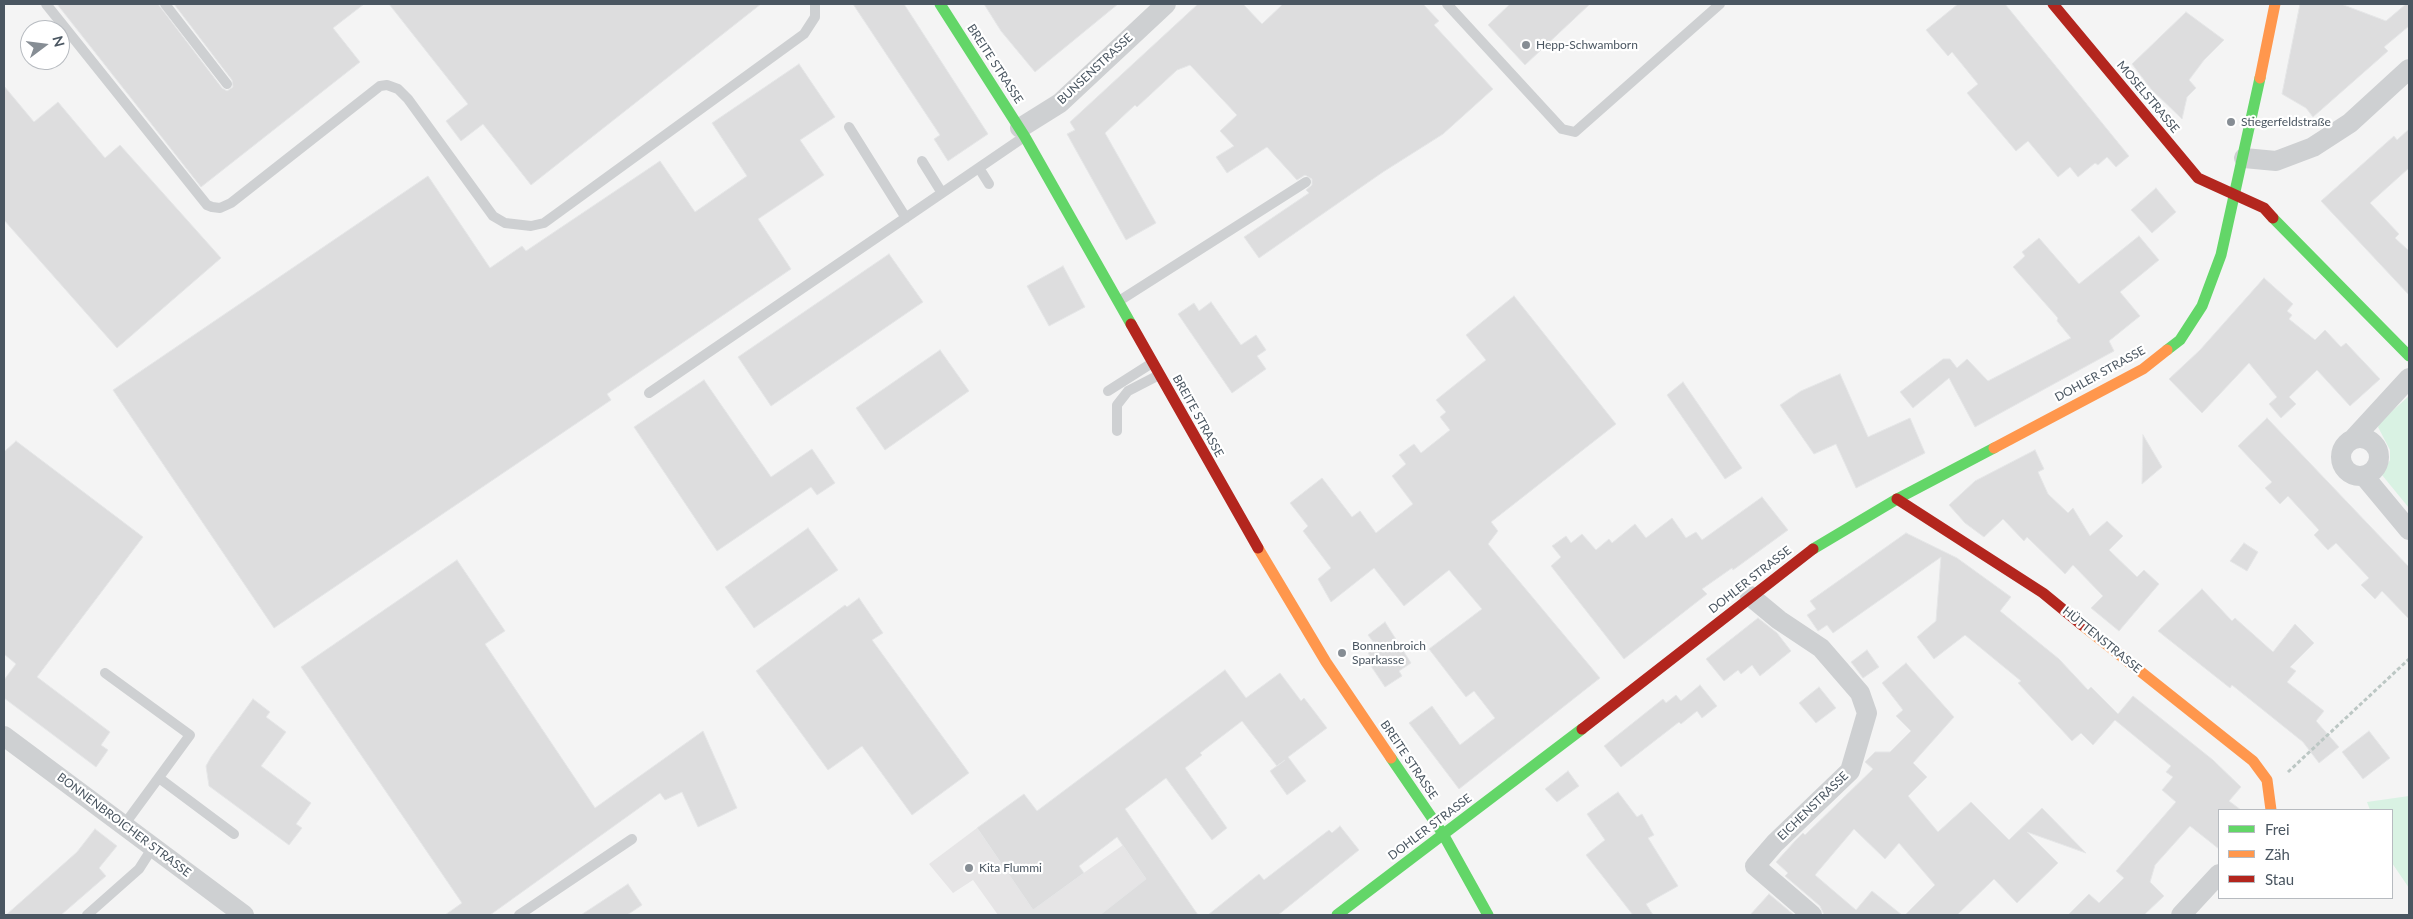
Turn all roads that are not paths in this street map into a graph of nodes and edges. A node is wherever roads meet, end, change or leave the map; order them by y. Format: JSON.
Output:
{"nodes":[{"id":1,"x":46,"y":4,"type":"edge"},
{"id":2,"x":165,"y":4,"type":"edge"},
{"id":3,"x":815,"y":4,"type":"edge"},
{"id":4,"x":940,"y":4,"type":"edge"},
{"id":5,"x":1166,"y":4,"type":"edge"},
{"id":6,"x":1447,"y":4,"type":"edge"},
{"id":7,"x":1720,"y":4,"type":"edge"},
{"id":8,"x":2053,"y":4,"type":"edge"},
{"id":9,"x":2275,"y":4,"type":"edge"},
{"id":10,"x":2409,"y":69,"type":"edge"},
{"id":11,"x":227,"y":84,"type":"dead end"},
{"id":12,"x":849,"y":127,"type":"dead end"},
{"id":13,"x":1022,"y":132,"type":"junction"},
{"id":14,"x":2244,"y":158,"type":"junction"},
{"id":15,"x":922,"y":161,"type":"dead end"},
{"id":16,"x":979,"y":168,"type":"junction"},
{"id":17,"x":1306,"y":182,"type":"dead end"},
{"id":18,"x":989,"y":184,"type":"dead end"},
{"id":19,"x":942,"y":193,"type":"junction"},
{"id":20,"x":2234,"y":194,"type":"junction"},
{"id":21,"x":906,"y":218,"type":"junction"},
{"id":22,"x":1118,"y":302,"type":"junction"},
{"id":23,"x":2409,"y":356,"type":"edge"},
{"id":24,"x":1153,"y":363,"type":"junction"},
{"id":25,"x":1159,"y":375,"type":"junction"},
{"id":26,"x":2409,"y":378,"type":"edge"},
{"id":27,"x":1108,"y":391,"type":"dead end"},
{"id":28,"x":649,"y":393,"type":"dead end"},
{"id":29,"x":1117,"y":431,"type":"dead end"},
{"id":30,"x":2353,"y":439,"type":"junction"},
{"id":31,"x":2364,"y":476,"type":"junction"},
{"id":32,"x":1897,"y":499,"type":"junction"},
{"id":33,"x":2409,"y":530,"type":"edge"},
{"id":34,"x":1750,"y":596,"type":"junction"},
{"id":35,"x":105,"y":673,"type":"dead end"},
{"id":36,"x":4,"y":736,"type":"edge"},
{"id":37,"x":159,"y":778,"type":"junction"},
{"id":38,"x":2271,"y":809,"type":"edge"},
{"id":39,"x":124,"y":825,"type":"junction"},
{"id":40,"x":234,"y":834,"type":"dead end"},
{"id":41,"x":1442,"y":834,"type":"junction"},
{"id":42,"x":632,"y":839,"type":"dead end"},
{"id":43,"x":154,"y":847,"type":"junction"},
{"id":44,"x":2218,"y":875,"type":"edge"},
{"id":45,"x":87,"y":915,"type":"edge"},
{"id":46,"x":244,"y":915,"type":"edge"},
{"id":47,"x":519,"y":915,"type":"edge"},
{"id":48,"x":1337,"y":915,"type":"edge"},
{"id":49,"x":1488,"y":915,"type":"edge"},
{"id":50,"x":1812,"y":915,"type":"edge"},
{"id":51,"x":2181,"y":915,"type":"edge"}],
"edges":[{"from":1,"to":3,"type":"lane"},
{"from":2,"to":11,"type":"lane"},
{"from":4,"to":13,"type":"main road","name":"BREITE STRASSE"},
{"from":5,"to":13,"type":"street","name":"BUNSENSTRASSE"},
{"from":6,"to":7,"type":"lane"},
{"from":8,"to":20,"type":"main road","name":"MOSELSTRASSE"},
{"from":9,"to":14,"type":"main road","name":"DOHLER STRASSE"},
{"from":10,"to":14,"type":"street"},
{"from":12,"to":21,"type":"lane"},
{"from":13,"to":16,"type":"lane"},
{"from":13,"to":22,"type":"main road","name":"BREITE STRASSE"},
{"from":14,"to":20,"type":"main road","name":"DOHLER STRASSE"},
{"from":15,"to":19,"type":"lane"},
{"from":16,"to":18,"type":"lane"},
{"from":16,"to":19,"type":"lane"},
{"from":17,"to":22,"type":"lane"},
{"from":19,"to":21,"type":"lane"},
{"from":20,"to":23,"type":"main road"},
{"from":20,"to":32,"type":"main road","name":"DOHLER STRASSE"},
{"from":21,"to":28,"type":"lane"},
{"from":22,"to":24,"type":"main road","name":"BREITE STRASSE"},
{"from":24,"to":25,"type":"main road","name":"BREITE STRASSE"},
{"from":24,"to":27,"type":"lane"},
{"from":25,"to":29,"type":"lane"},
{"from":25,"to":41,"type":"main road","name":"BREITE STRASSE"},
{"from":26,"to":30,"type":"street"},
{"from":30,"to":31,"type":"street"},
{"from":30,"to":31,"type":"street"},
{"from":31,"to":33,"type":"street"},
{"from":32,"to":34,"type":"main road","name":"DOHLER STRASSE"},
{"from":32,"to":38,"type":"main road","name":"HÜTTENSTRASSE"},
{"from":34,"to":41,"type":"main road","name":"DOHLER STRASSE"},
{"from":34,"to":50,"type":"street","name":"EICHENSTRASSE"},
{"from":35,"to":37,"type":"lane"},
{"from":36,"to":39,"type":"street","name":"BONNENBROICHER STRASSE"},
{"from":37,"to":39,"type":"lane"},
{"from":37,"to":40,"type":"lane"},
{"from":39,"to":43,"type":"street","name":"BONNENBROICHER STRASSE"},
{"from":41,"to":48,"type":"main road","name":"DOHLER STRASSE"},
{"from":41,"to":49,"type":"main road","name":"BREITE STRASSE"},
{"from":42,"to":47,"type":"lane"},
{"from":43,"to":45,"type":"lane"},
{"from":43,"to":46,"type":"street","name":"BONNENBROICHER STRASSE"},
{"from":44,"to":51,"type":"street"}]}
